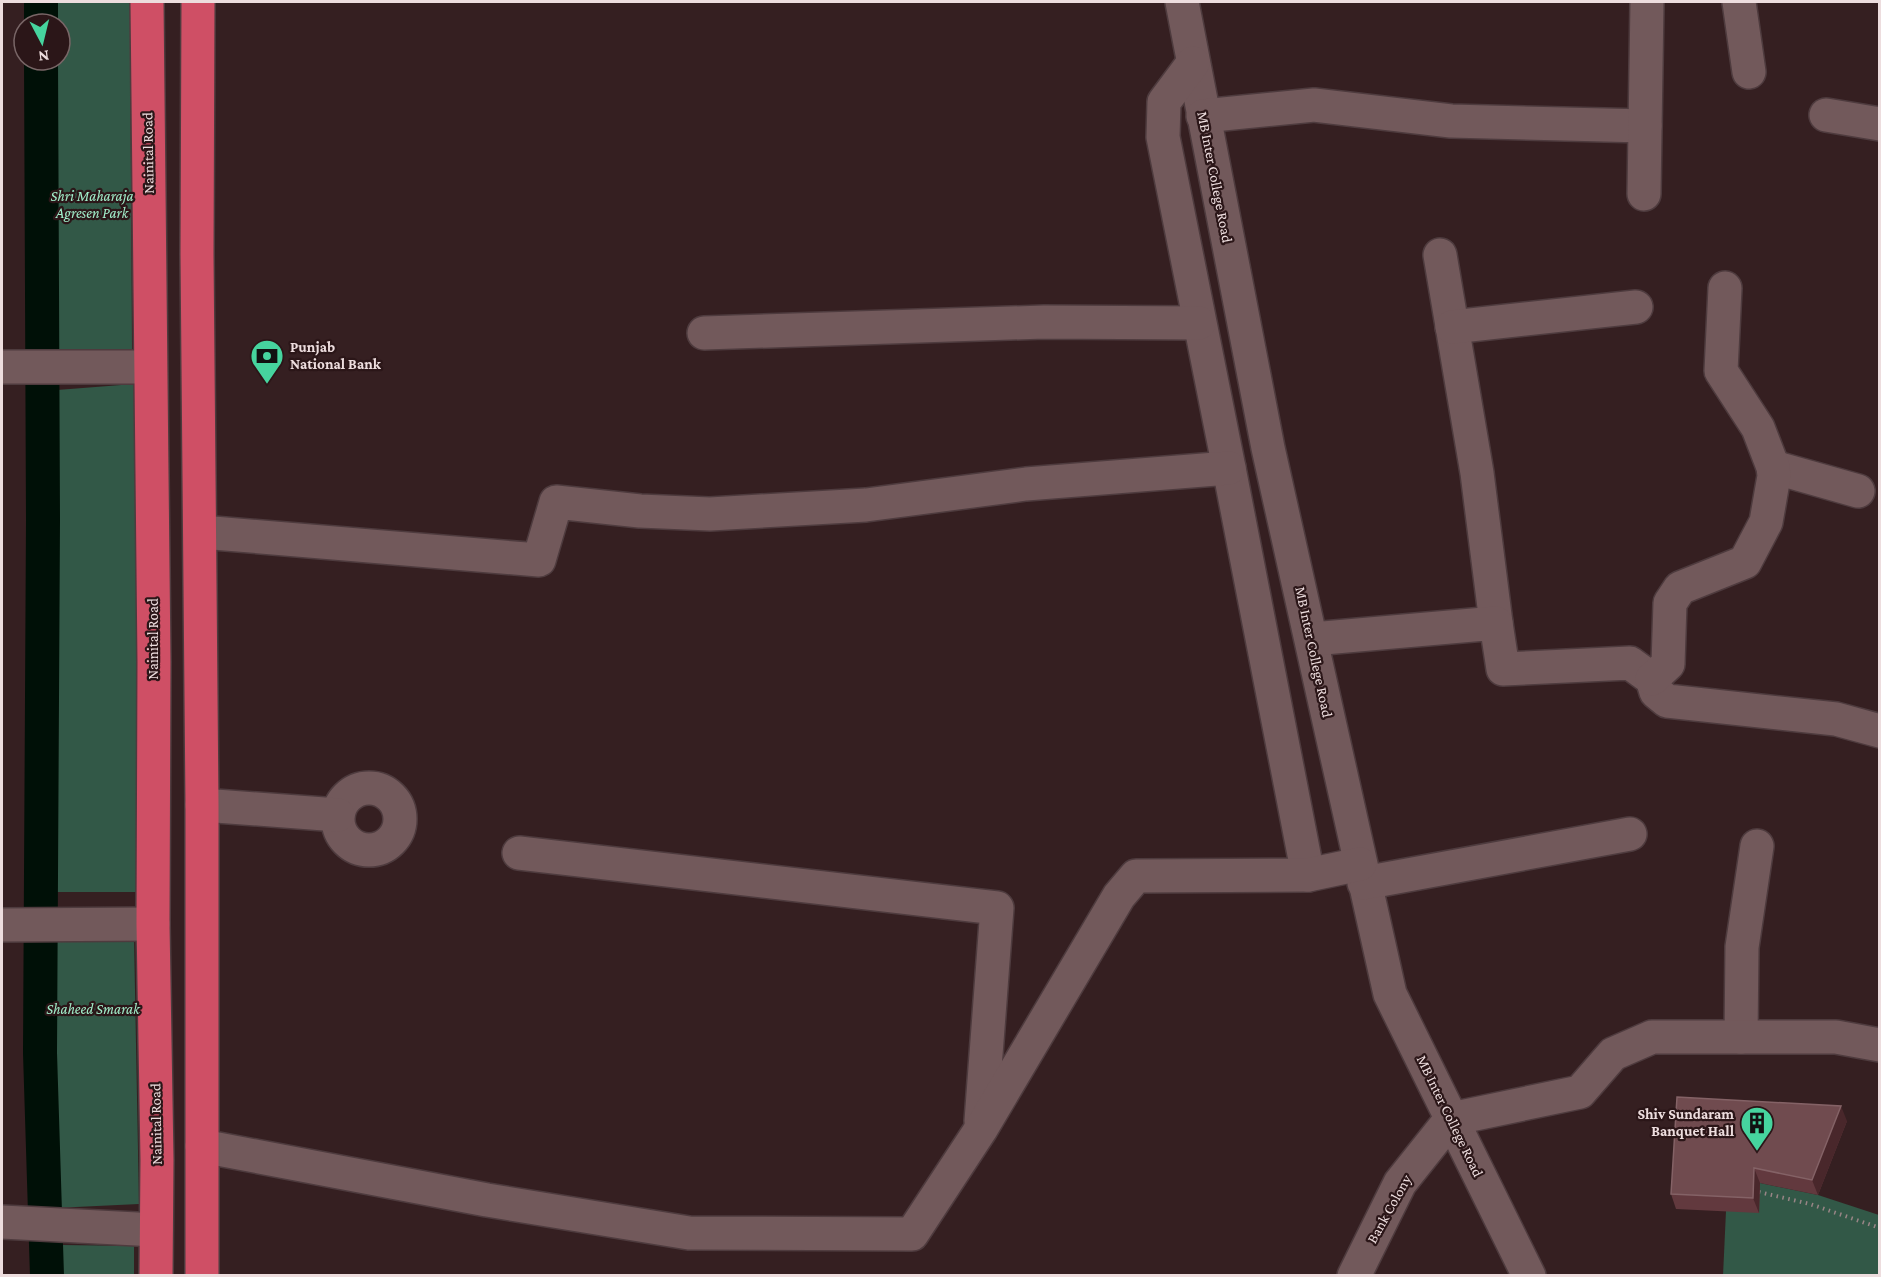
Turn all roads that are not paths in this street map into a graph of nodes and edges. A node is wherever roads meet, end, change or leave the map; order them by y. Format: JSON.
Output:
{"nodes":[{"id":1,"x":147,"y":2,"type":"edge"},
{"id":2,"x":198,"y":2,"type":"edge"},
{"id":3,"x":1182,"y":2,"type":"edge"},
{"id":4,"x":1647,"y":2,"type":"edge"},
{"id":5,"x":1739,"y":2,"type":"edge"},
{"id":6,"x":1193,"y":63,"type":"junction"},
{"id":7,"x":1749,"y":72,"type":"dead end"},
{"id":8,"x":1826,"y":115,"type":"dead end"},
{"id":9,"x":1203,"y":116,"type":"junction"},
{"id":10,"x":1880,"y":124,"type":"edge"},
{"id":11,"x":1645,"y":126,"type":"junction"},
{"id":12,"x":1644,"y":194,"type":"dead end"},
{"id":13,"x":1440,"y":255,"type":"dead end"},
{"id":14,"x":1725,"y":288,"type":"dead end"},
{"id":15,"x":1636,"y":307,"type":"dead end"},
{"id":16,"x":1199,"y":324,"type":"junction"},
{"id":17,"x":1452,"y":327,"type":"junction"},
{"id":18,"x":704,"y":333,"type":"dead end"},
{"id":19,"x":29,"y":367,"type":"edge"},
{"id":20,"x":150,"y":367,"type":"junction"},
{"id":21,"x":1773,"y":467,"type":"junction"},
{"id":22,"x":1229,"y":468,"type":"junction"},
{"id":23,"x":1858,"y":491,"type":"dead end"},
{"id":24,"x":201,"y":532,"type":"junction"},
{"id":25,"x":1496,"y":623,"type":"junction"},
{"id":26,"x":1312,"y":639,"type":"junction"},
{"id":27,"x":1652,"y":679,"type":"junction"},
{"id":28,"x":1880,"y":731,"type":"edge"},
{"id":29,"x":202,"y":805,"type":"junction"},
{"id":30,"x":338,"y":815,"type":"dead end"},
{"id":31,"x":1630,"y":834,"type":"dead end"},
{"id":32,"x":1757,"y":846,"type":"dead end"},
{"id":33,"x":519,"y":854,"type":"dead end"},
{"id":34,"x":1362,"y":874,"type":"junction"},
{"id":35,"x":1308,"y":875,"type":"junction"},
{"id":36,"x":153,"y":924,"type":"junction"},
{"id":37,"x":26,"y":925,"type":"edge"},
{"id":38,"x":1741,"y":1037,"type":"junction"},
{"id":39,"x":1880,"y":1045,"type":"edge"},
{"id":40,"x":1451,"y":1119,"type":"junction"},
{"id":41,"x":981,"y":1129,"type":"junction"},
{"id":42,"x":157,"y":1140,"type":"junction"},
{"id":43,"x":201,"y":1146,"type":"junction"},
{"id":44,"x":30,"y":1224,"type":"edge"},
{"id":45,"x":156,"y":1230,"type":"junction"},
{"id":46,"x":156,"y":1275,"type":"edge"},
{"id":47,"x":202,"y":1275,"type":"edge"},
{"id":48,"x":1354,"y":1275,"type":"edge"},
{"id":49,"x":1529,"y":1275,"type":"edge"}],
"edges":[{"from":1,"to":20,"type":"highway","name":"Nainital Road"},
{"from":2,"to":24,"type":"highway"},
{"from":3,"to":6,"type":"street","name":"MB Inter College Road"},
{"from":4,"to":11,"type":"street"},
{"from":5,"to":7,"type":"street"},
{"from":6,"to":9,"type":"street","name":"MB Inter College Road"},
{"from":6,"to":16,"type":"street"},
{"from":8,"to":10,"type":"street"},
{"from":9,"to":11,"type":"street"},
{"from":9,"to":26,"type":"street","name":"MB Inter College Road"},
{"from":11,"to":12,"type":"street"},
{"from":13,"to":17,"type":"street"},
{"from":14,"to":21,"type":"street"},
{"from":15,"to":17,"type":"street"},
{"from":16,"to":18,"type":"street"},
{"from":16,"to":22,"type":"street"},
{"from":17,"to":25,"type":"street"},
{"from":19,"to":20,"type":"street"},
{"from":20,"to":36,"type":"highway","name":"Nainital Road"},
{"from":21,"to":23,"type":"street"},
{"from":21,"to":27,"type":"street"},
{"from":22,"to":24,"type":"street"},
{"from":22,"to":35,"type":"street"},
{"from":24,"to":29,"type":"highway"},
{"from":25,"to":26,"type":"street"},
{"from":25,"to":27,"type":"street"},
{"from":26,"to":34,"type":"street","name":"MB Inter College Road"},
{"from":27,"to":28,"type":"street"},
{"from":29,"to":30,"type":"street"},
{"from":29,"to":43,"type":"highway"},
{"from":31,"to":34,"type":"street"},
{"from":32,"to":38,"type":"street"},
{"from":33,"to":41,"type":"street"},
{"from":34,"to":35,"type":"street"},
{"from":34,"to":40,"type":"street","name":"MB Inter College Road"},
{"from":35,"to":41,"type":"street"},
{"from":36,"to":37,"type":"street"},
{"from":36,"to":42,"type":"highway","name":"Nainital Road"},
{"from":38,"to":39,"type":"street"},
{"from":38,"to":40,"type":"street"},
{"from":40,"to":48,"type":"street","name":"Bank Colony"},
{"from":40,"to":49,"type":"street","name":"MB Inter College Road"},
{"from":41,"to":43,"type":"street"},
{"from":42,"to":43,"type":"highway"},
{"from":42,"to":45,"type":"highway","name":"Nainital Road"},
{"from":43,"to":47,"type":"highway"},
{"from":44,"to":45,"type":"street"},
{"from":45,"to":46,"type":"highway","name":"Nainital Road"}]}
